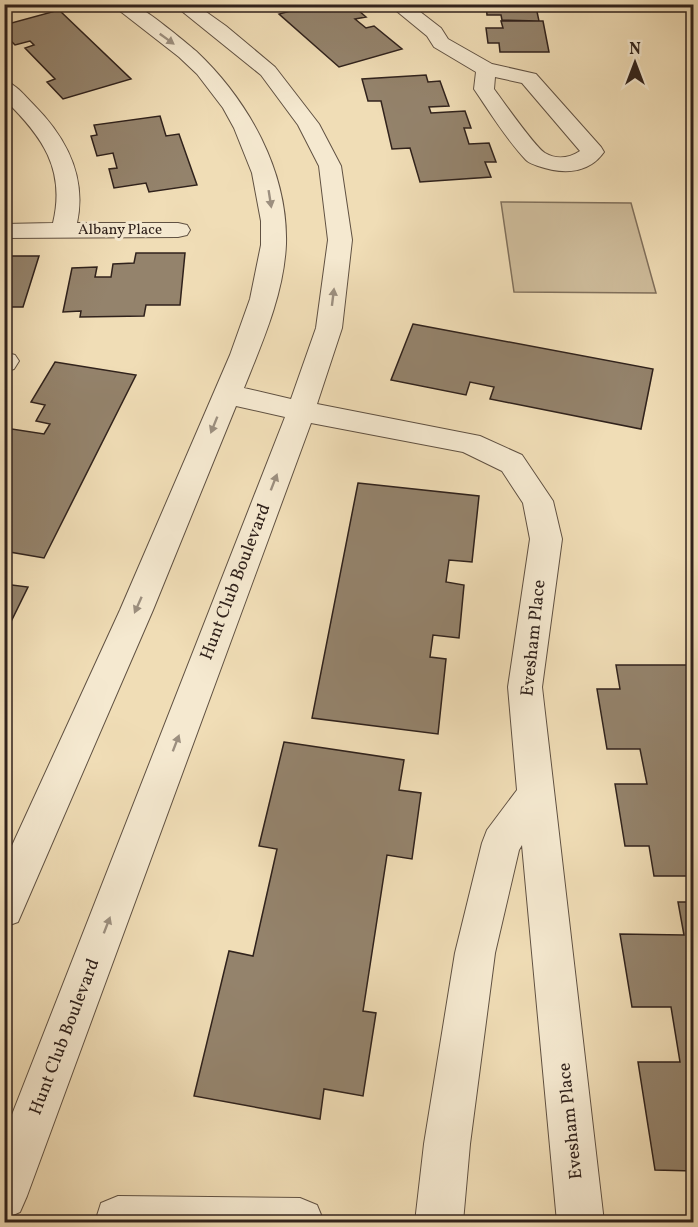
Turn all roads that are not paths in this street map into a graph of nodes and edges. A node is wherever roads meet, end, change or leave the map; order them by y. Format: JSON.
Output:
{"nodes":[{"id":1,"x":120,"y":4,"type":"edge"},
{"id":2,"x":182,"y":4,"type":"edge"},
{"id":3,"x":397,"y":4,"type":"edge"},
{"id":4,"x":430,"y":4,"type":"edge"},
{"id":5,"x":434,"y":32,"type":"junction"},
{"id":6,"x":486,"y":69,"type":"junction"},
{"id":7,"x":4,"y":87,"type":"edge"},
{"id":8,"x":178,"y":230,"type":"dead end"},
{"id":9,"x":4,"y":231,"type":"edge"},
{"id":10,"x":63,"y":231,"type":"junction"},
{"id":11,"x":227,"y":394,"type":"junction"},
{"id":12,"x":301,"y":411,"type":"junction"},
{"id":13,"x":536,"y":794,"type":"junction"},
{"id":14,"x":4,"y":908,"type":"edge"},
{"id":15,"x":4,"y":1196,"type":"edge"},
{"id":16,"x":118,"y":1220,"type":"dead end"},
{"id":17,"x":300,"y":1222,"type":"edge"},
{"id":18,"x":439,"y":1222,"type":"edge"},
{"id":19,"x":581,"y":1222,"type":"edge"}],
"edges":[{"from":1,"to":11,"type":"street","one_way":true},
{"from":12,"to":2,"type":"street","name":"Hunt Club Boulevard","one_way":true},
{"from":3,"to":5,"type":"street"},
{"from":4,"to":5,"type":"street"},
{"from":5,"to":6,"type":"street"},
{"from":6,"to":6,"type":"street"},
{"from":7,"to":10,"type":"street","name":"Albany Place"},
{"from":8,"to":10,"type":"street","name":"Albany Place"},
{"from":9,"to":10,"type":"street","name":"Albany Place"},
{"from":11,"to":12,"type":"street","name":"Evesham Place"},
{"from":11,"to":14,"type":"street","one_way":true},
{"from":12,"to":13,"type":"street","name":"Evesham Place"},
{"from":15,"to":12,"type":"street","name":"Hunt Club Boulevard","one_way":true},
{"from":13,"to":18,"type":"street"},
{"from":13,"to":19,"type":"street","name":"Evesham Place"},
{"from":16,"to":17,"type":"street"}]}
